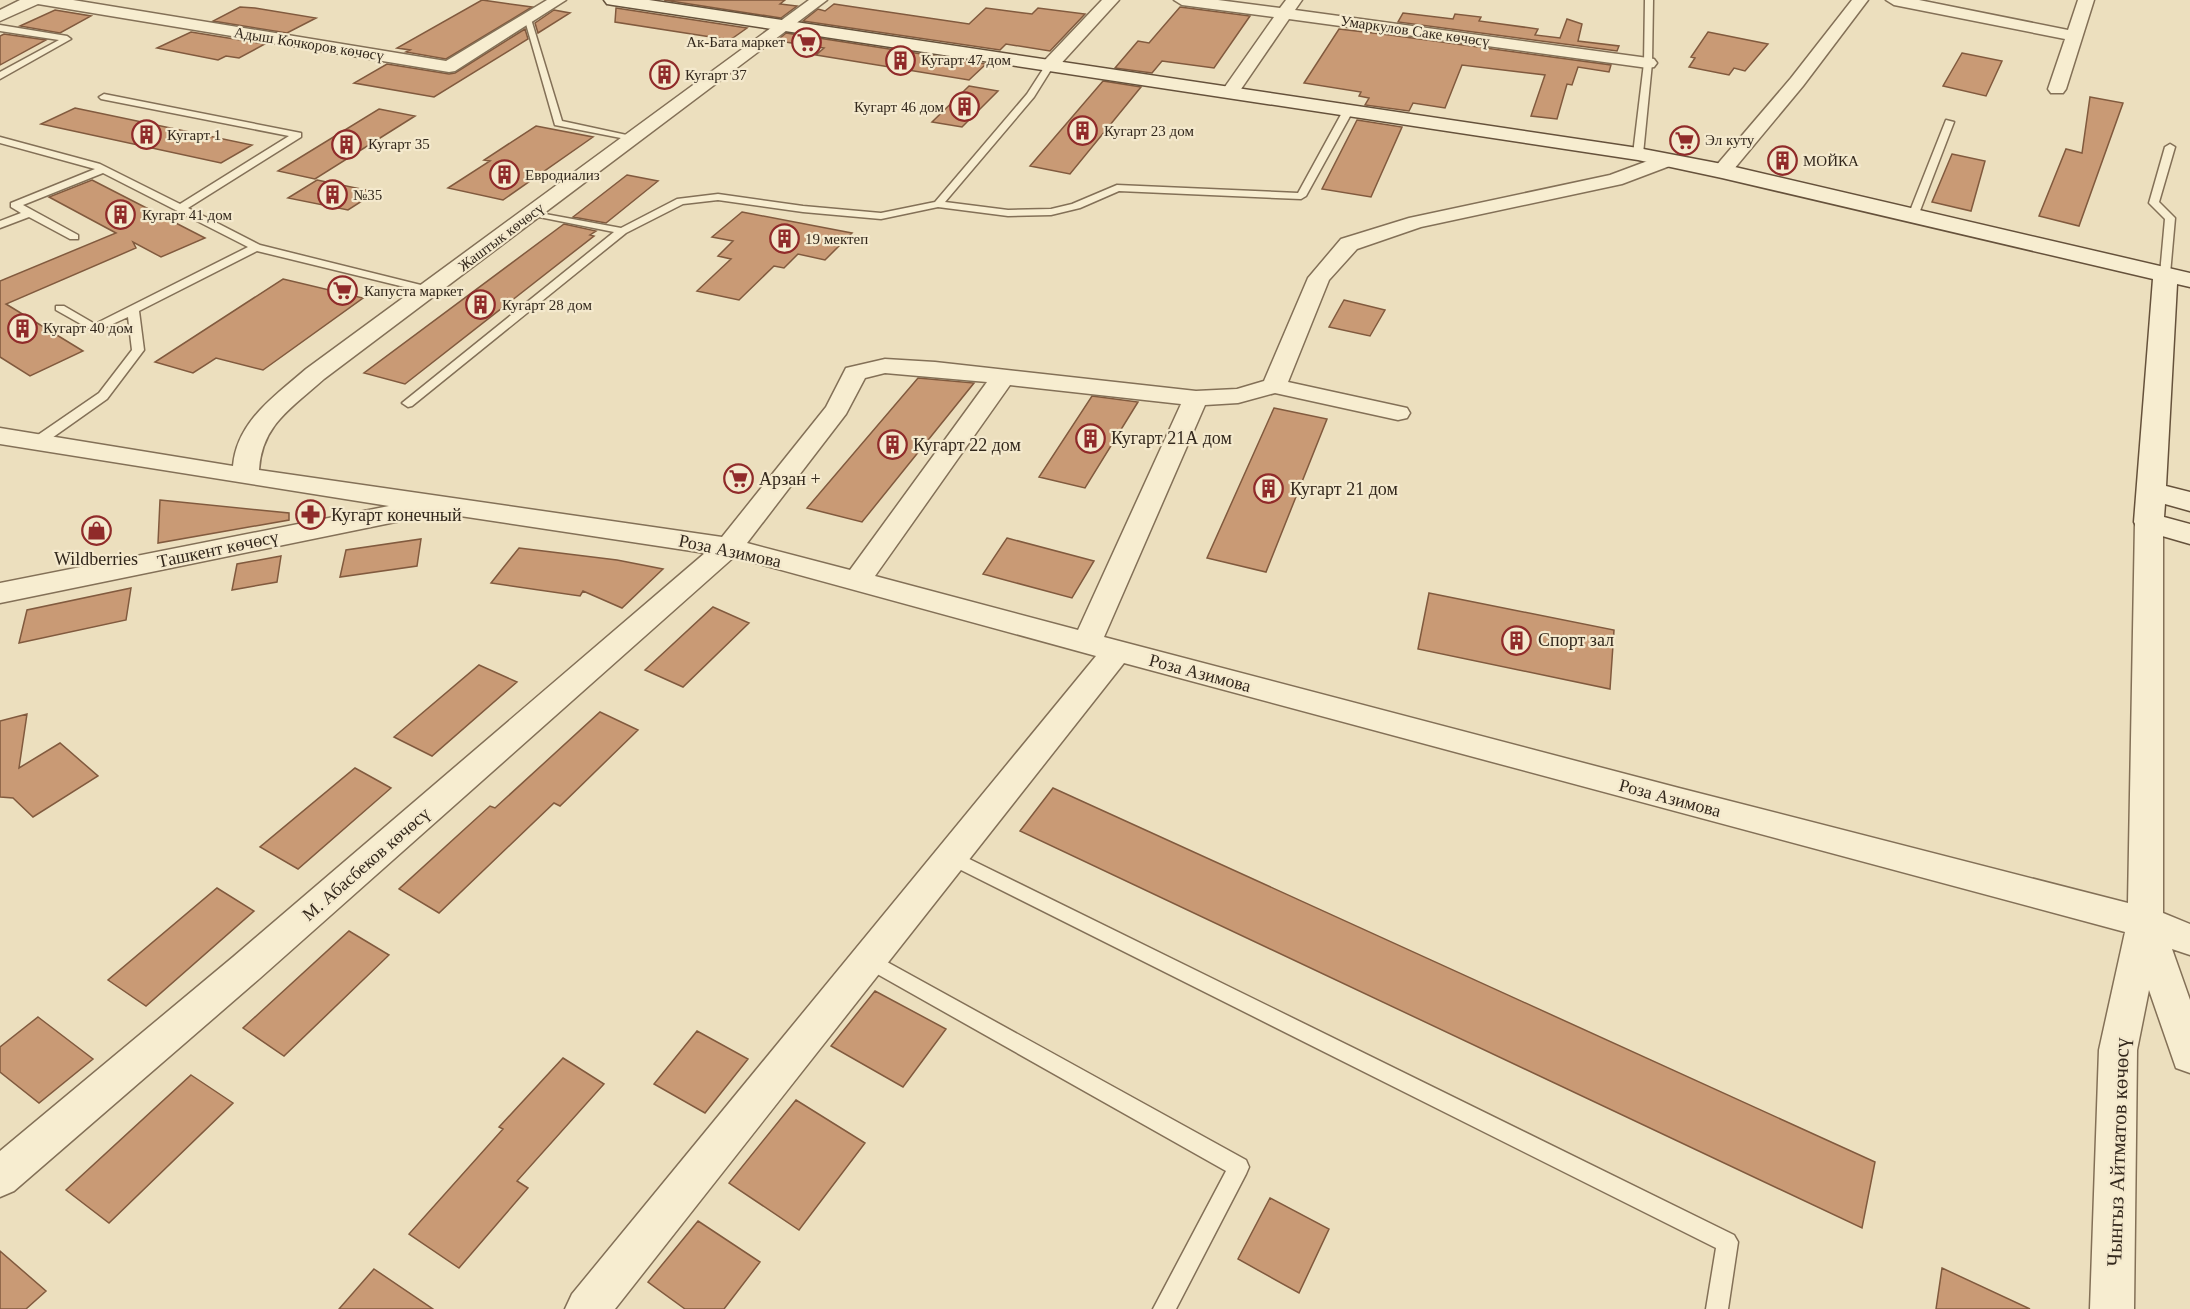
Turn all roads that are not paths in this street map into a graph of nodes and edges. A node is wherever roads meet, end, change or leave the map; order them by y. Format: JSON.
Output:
{"nodes":[{"id":1,"x":33,"y":0,"type":"edge"},
{"id":2,"x":44,"y":0,"type":"edge"},
{"id":3,"x":558,"y":0,"type":"edge"},
{"id":4,"x":613,"y":0,"type":"edge"},
{"id":5,"x":819,"y":0,"type":"edge"},
{"id":6,"x":1111,"y":0,"type":"edge"},
{"id":7,"x":1182,"y":0,"type":"edge"},
{"id":8,"x":1649,"y":0,"type":"edge"},
{"id":9,"x":1860,"y":0,"type":"edge"},
{"id":10,"x":1894,"y":0,"type":"edge"},
{"id":11,"x":2086,"y":0,"type":"edge"},
{"id":12,"x":1289,"y":7,"type":"edge"},
{"id":13,"x":0,"y":16,"type":"edge"},
{"id":14,"x":527,"y":19,"type":"junction"},
{"id":15,"x":786,"y":26,"type":"junction"},
{"id":16,"x":0,"y":28,"type":"edge"},
{"id":17,"x":2075,"y":36,"type":"junction"},
{"id":18,"x":1648,"y":63,"type":"junction"},
{"id":19,"x":1050,"y":65,"type":"junction"},
{"id":20,"x":0,"y":76,"type":"edge"},
{"id":21,"x":2057,"y":89,"type":"dead end"},
{"id":22,"x":1231,"y":91,"type":"junction"},
{"id":23,"x":104,"y":97,"type":"dead end"},
{"id":24,"x":1349,"y":109,"type":"junction"},
{"id":25,"x":1949,"y":122,"type":"dead end"},
{"id":26,"x":633,"y":139,"type":"junction"},
{"id":27,"x":0,"y":140,"type":"edge"},
{"id":28,"x":2170,"y":147,"type":"dead end"},
{"id":29,"x":1638,"y":154,"type":"junction"},
{"id":30,"x":1668,"y":160,"type":"junction"},
{"id":31,"x":104,"y":169,"type":"junction"},
{"id":32,"x":1722,"y":171,"type":"junction"},
{"id":33,"x":938,"y":204,"type":"junction"},
{"id":34,"x":181,"y":208,"type":"junction"},
{"id":35,"x":29,"y":213,"type":"junction"},
{"id":36,"x":533,"y":213,"type":"junction"},
{"id":37,"x":1913,"y":216,"type":"junction"},
{"id":38,"x":0,"y":225,"type":"edge"},
{"id":39,"x":622,"y":231,"type":"junction"},
{"id":40,"x":74,"y":237,"type":"dead end"},
{"id":41,"x":256,"y":247,"type":"junction"},
{"id":42,"x":2178,"y":277,"type":"edge"},
{"id":43,"x":429,"y":290,"type":"junction"},
{"id":44,"x":60,"y":308,"type":"dead end"},
{"id":45,"x":133,"y":310,"type":"junction"},
{"id":46,"x":1004,"y":376,"type":"junction"},
{"id":47,"x":1274,"y":386,"type":"junction"},
{"id":48,"x":1196,"y":398,"type":"junction"},
{"id":49,"x":408,"y":403,"type":"dead end"},
{"id":50,"x":1398,"y":413,"type":"dead end"},
{"id":51,"x":0,"y":435,"type":"edge"},
{"id":52,"x":37,"y":442,"type":"junction"},
{"id":53,"x":245,"y":476,"type":"junction"},
{"id":54,"x":2152,"y":491,"type":"junction"},
{"id":55,"x":2190,"y":502,"type":"edge"},
{"id":56,"x":437,"y":504,"type":"junction"},
{"id":57,"x":2149,"y":522,"type":"junction"},
{"id":58,"x":2190,"y":534,"type":"edge"},
{"id":59,"x":729,"y":547,"type":"junction"},
{"id":60,"x":857,"y":581,"type":"junction"},
{"id":61,"x":0,"y":593,"type":"edge"},
{"id":62,"x":1102,"y":646,"type":"junction"},
{"id":63,"x":951,"y":857,"type":"junction"},
{"id":64,"x":2145,"y":922,"type":"junction"},
{"id":65,"x":2190,"y":940,"type":"edge"},
{"id":66,"x":869,"y":960,"type":"junction"},
{"id":67,"x":2190,"y":1056,"type":"edge"},
{"id":68,"x":0,"y":1178,"type":"edge"},
{"id":69,"x":587,"y":1309,"type":"edge"},
{"id":70,"x":1164,"y":1309,"type":"edge"},
{"id":71,"x":1717,"y":1309,"type":"edge"},
{"id":72,"x":2112,"y":1309,"type":"edge"}],
"edges":[{"from":1,"to":13,"type":"street"},
{"from":2,"to":14,"type":"street","name":"Адыш Кочкоров көчөсү"},
{"from":3,"to":14,"type":"street","name":"Адыш Кочкоров көчөсү"},
{"from":4,"to":15,"type":"main road"},
{"from":5,"to":15,"type":"street","name":"Жаштык көчөсү"},
{"from":6,"to":19,"type":"street"},
{"from":7,"to":12,"type":"street","name":"Умаркулов Саке көчөсү"},
{"from":8,"to":18,"type":"lane"},
{"from":9,"to":32,"type":"street"},
{"from":10,"to":17,"type":"street"},
{"from":11,"to":17,"type":"street"},
{"from":12,"to":18,"type":"street","name":"Умаркулов Саке көчөсү"},
{"from":12,"to":22,"type":"street"},
{"from":14,"to":26,"type":"lane"},
{"from":15,"to":19,"type":"main road"},
{"from":15,"to":26,"type":"street","name":"Жаштык көчөсү"},
{"from":16,"to":20,"type":"lane"},
{"from":17,"to":21,"type":"street"},
{"from":18,"to":29,"type":"lane"},
{"from":19,"to":22,"type":"main road"},
{"from":19,"to":33,"type":"lane"},
{"from":22,"to":24,"type":"main road"},
{"from":23,"to":34,"type":"lane"},
{"from":24,"to":29,"type":"main road"},
{"from":24,"to":33,"type":"lane"},
{"from":25,"to":37,"type":"lane"},
{"from":26,"to":36,"type":"street","name":"Жаштык көчөсү"},
{"from":27,"to":31,"type":"lane"},
{"from":28,"to":42,"type":"lane"},
{"from":29,"to":30,"type":"main road"},
{"from":30,"to":32,"type":"main road"},
{"from":30,"to":47,"type":"street"},
{"from":31,"to":34,"type":"lane"},
{"from":31,"to":35,"type":"lane"},
{"from":32,"to":37,"type":"main road"},
{"from":33,"to":39,"type":"lane"},
{"from":34,"to":41,"type":"lane"},
{"from":35,"to":38,"type":"lane"},
{"from":35,"to":40,"type":"lane"},
{"from":36,"to":39,"type":"lane"},
{"from":36,"to":43,"type":"street","name":"Жаштык көчөсү"},
{"from":37,"to":42,"type":"main road"},
{"from":39,"to":49,"type":"lane"},
{"from":41,"to":43,"type":"lane"},
{"from":41,"to":45,"type":"lane"},
{"from":42,"to":54,"type":"main road"},
{"from":43,"to":53,"type":"street","name":"Жаштык көчөсү"},
{"from":44,"to":45,"type":"lane"},
{"from":45,"to":52,"type":"lane"},
{"from":46,"to":48,"type":"street"},
{"from":46,"to":59,"type":"street","name":"М. Абасбеков көчөсү"},
{"from":46,"to":60,"type":"street"},
{"from":47,"to":48,"type":"street"},
{"from":47,"to":50,"type":"street"},
{"from":48,"to":62,"type":"street"},
{"from":51,"to":52,"type":"street","name":"Роза Азимова"},
{"from":52,"to":53,"type":"street","name":"Роза Азимова"},
{"from":53,"to":56,"type":"street","name":"Роза Азимова"},
{"from":54,"to":55,"type":"main road"},
{"from":54,"to":57,"type":"main road"},
{"from":56,"to":59,"type":"street","name":"Роза Азимова"},
{"from":56,"to":61,"type":"street","name":"Ташкент көчөсү"},
{"from":57,"to":58,"type":"main road"},
{"from":57,"to":64,"type":"street"},
{"from":59,"to":60,"type":"street","name":"Роза Азимова"},
{"from":59,"to":68,"type":"street","name":"М. Абасбеков көчөсү"},
{"from":60,"to":62,"type":"street","name":"Роза Азимова"},
{"from":62,"to":63,"type":"street"},
{"from":62,"to":64,"type":"street","name":"Роза Азимова"},
{"from":63,"to":66,"type":"street"},
{"from":63,"to":71,"type":"lane"},
{"from":64,"to":65,"type":"street","name":"Роза Азимова"},
{"from":64,"to":67,"type":"street"},
{"from":64,"to":72,"type":"street","name":"Чынгыз Айтматов көчөсү"},
{"from":66,"to":69,"type":"street"},
{"from":66,"to":70,"type":"lane"}]}
